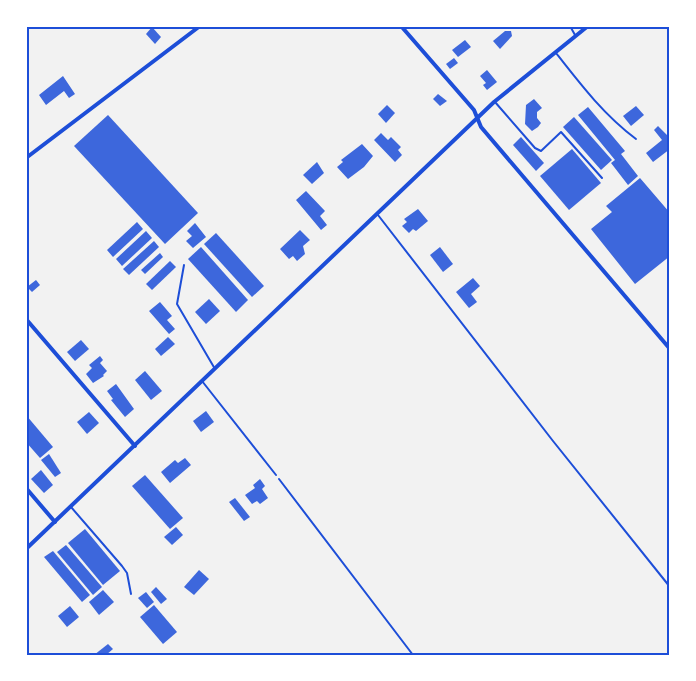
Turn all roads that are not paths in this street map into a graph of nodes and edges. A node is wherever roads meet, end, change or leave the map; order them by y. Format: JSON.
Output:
{"nodes":[{"id":1,"x":200,"y":26,"type":"edge"},
{"id":2,"x":401,"y":26,"type":"edge"},
{"id":3,"x":570,"y":26,"type":"edge"},
{"id":4,"x":588,"y":26,"type":"edge"},
{"id":5,"x":576,"y":35,"type":"junction"},
{"id":6,"x":554,"y":52,"type":"junction"},
{"id":7,"x":494,"y":102,"type":"junction"},
{"id":8,"x":477,"y":118,"type":"junction"},
{"id":9,"x":636,"y":139,"type":"dead end"},
{"id":10,"x":26,"y":158,"type":"edge"},
{"id":11,"x":602,"y":178,"type":"dead end"},
{"id":12,"x":377,"y":214,"type":"junction"},
{"id":13,"x":184,"y":265,"type":"dead end"},
{"id":14,"x":26,"y":319,"type":"edge"},
{"id":15,"x":670,"y":349,"type":"edge"},
{"id":16,"x":215,"y":369,"type":"junction"},
{"id":17,"x":202,"y":381,"type":"junction"},
{"id":18,"x":135,"y":446,"type":"junction"},
{"id":19,"x":276,"y":475,"type":"road end"},
{"id":20,"x":26,"y":488,"type":"edge"},
{"id":21,"x":71,"y":508,"type":"junction"},
{"id":22,"x":55,"y":522,"type":"junction"},
{"id":23,"x":26,"y":549,"type":"edge"},
{"id":24,"x":670,"y":586,"type":"edge"},
{"id":25,"x":131,"y":594,"type":"dead end"}],
"edges":[{"from":1,"to":10,"type":"street"},
{"from":2,"to":8,"type":"street"},
{"from":3,"to":5,"type":"lane"},
{"from":4,"to":5,"type":"street"},
{"from":5,"to":6,"type":"street"},
{"from":6,"to":7,"type":"street"},
{"from":6,"to":9,"type":"lane"},
{"from":7,"to":8,"type":"street"},
{"from":7,"to":11,"type":"lane"},
{"from":8,"to":12,"type":"street"},
{"from":8,"to":15,"type":"street"},
{"from":12,"to":16,"type":"street"},
{"from":12,"to":24,"type":"lane"},
{"from":13,"to":16,"type":"lane"},
{"from":14,"to":18,"type":"street"},
{"from":16,"to":17,"type":"street"},
{"from":17,"to":18,"type":"street"},
{"from":17,"to":19,"type":"lane"},
{"from":18,"to":21,"type":"street"},
{"from":20,"to":22,"type":"street"},
{"from":21,"to":22,"type":"street"},
{"from":21,"to":25,"type":"lane"},
{"from":22,"to":23,"type":"street"}]}
